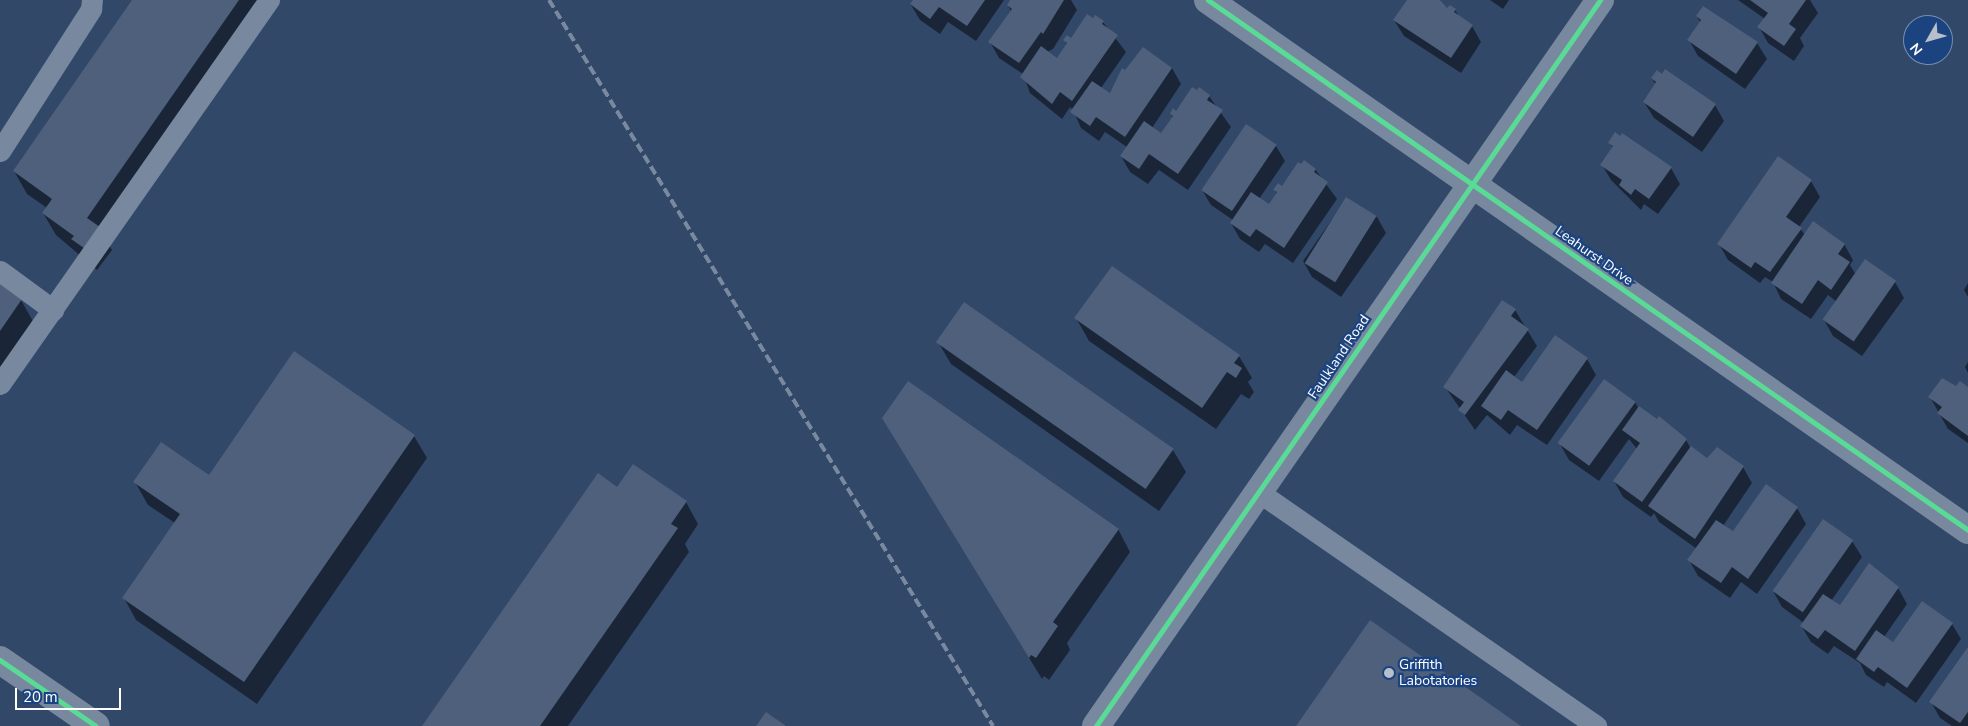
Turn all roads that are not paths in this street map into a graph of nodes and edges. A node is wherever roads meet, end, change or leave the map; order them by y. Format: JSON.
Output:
{"nodes":[{"id":1,"x":92,"y":0,"type":"edge"},
{"id":2,"x":268,"y":0,"type":"edge"},
{"id":3,"x":1208,"y":0,"type":"edge"},
{"id":4,"x":1600,"y":0,"type":"edge"},
{"id":5,"x":0,"y":151,"type":"edge"},
{"id":6,"x":1472,"y":186,"type":"junction"},
{"id":7,"x":0,"y":271,"type":"edge"},
{"id":8,"x":53,"y":310,"type":"junction"},
{"id":9,"x":0,"y":384,"type":"edge"},
{"id":10,"x":1260,"y":493,"type":"junction"},
{"id":11,"x":1968,"y":530,"type":"edge"},
{"id":12,"x":0,"y":660,"type":"edge"},
{"id":13,"x":96,"y":726,"type":"edge"},
{"id":14,"x":1096,"y":726,"type":"edge"},
{"id":15,"x":1596,"y":726,"type":"edge"}],
"edges":[{"from":1,"to":5,"type":"lane"},
{"from":2,"to":8,"type":"lane"},
{"from":3,"to":6,"type":"street","name":"Leahurst Drive"},
{"from":4,"to":6,"type":"street","name":"Faulkland Road"},
{"from":6,"to":10,"type":"street","name":"Faulkland Road"},
{"from":6,"to":11,"type":"street","name":"Leahurst Drive"},
{"from":7,"to":8,"type":"lane"},
{"from":8,"to":9,"type":"lane"},
{"from":10,"to":14,"type":"street","name":"Faulkland Road"},
{"from":10,"to":15,"type":"lane"},
{"from":12,"to":13,"type":"street"}]}
